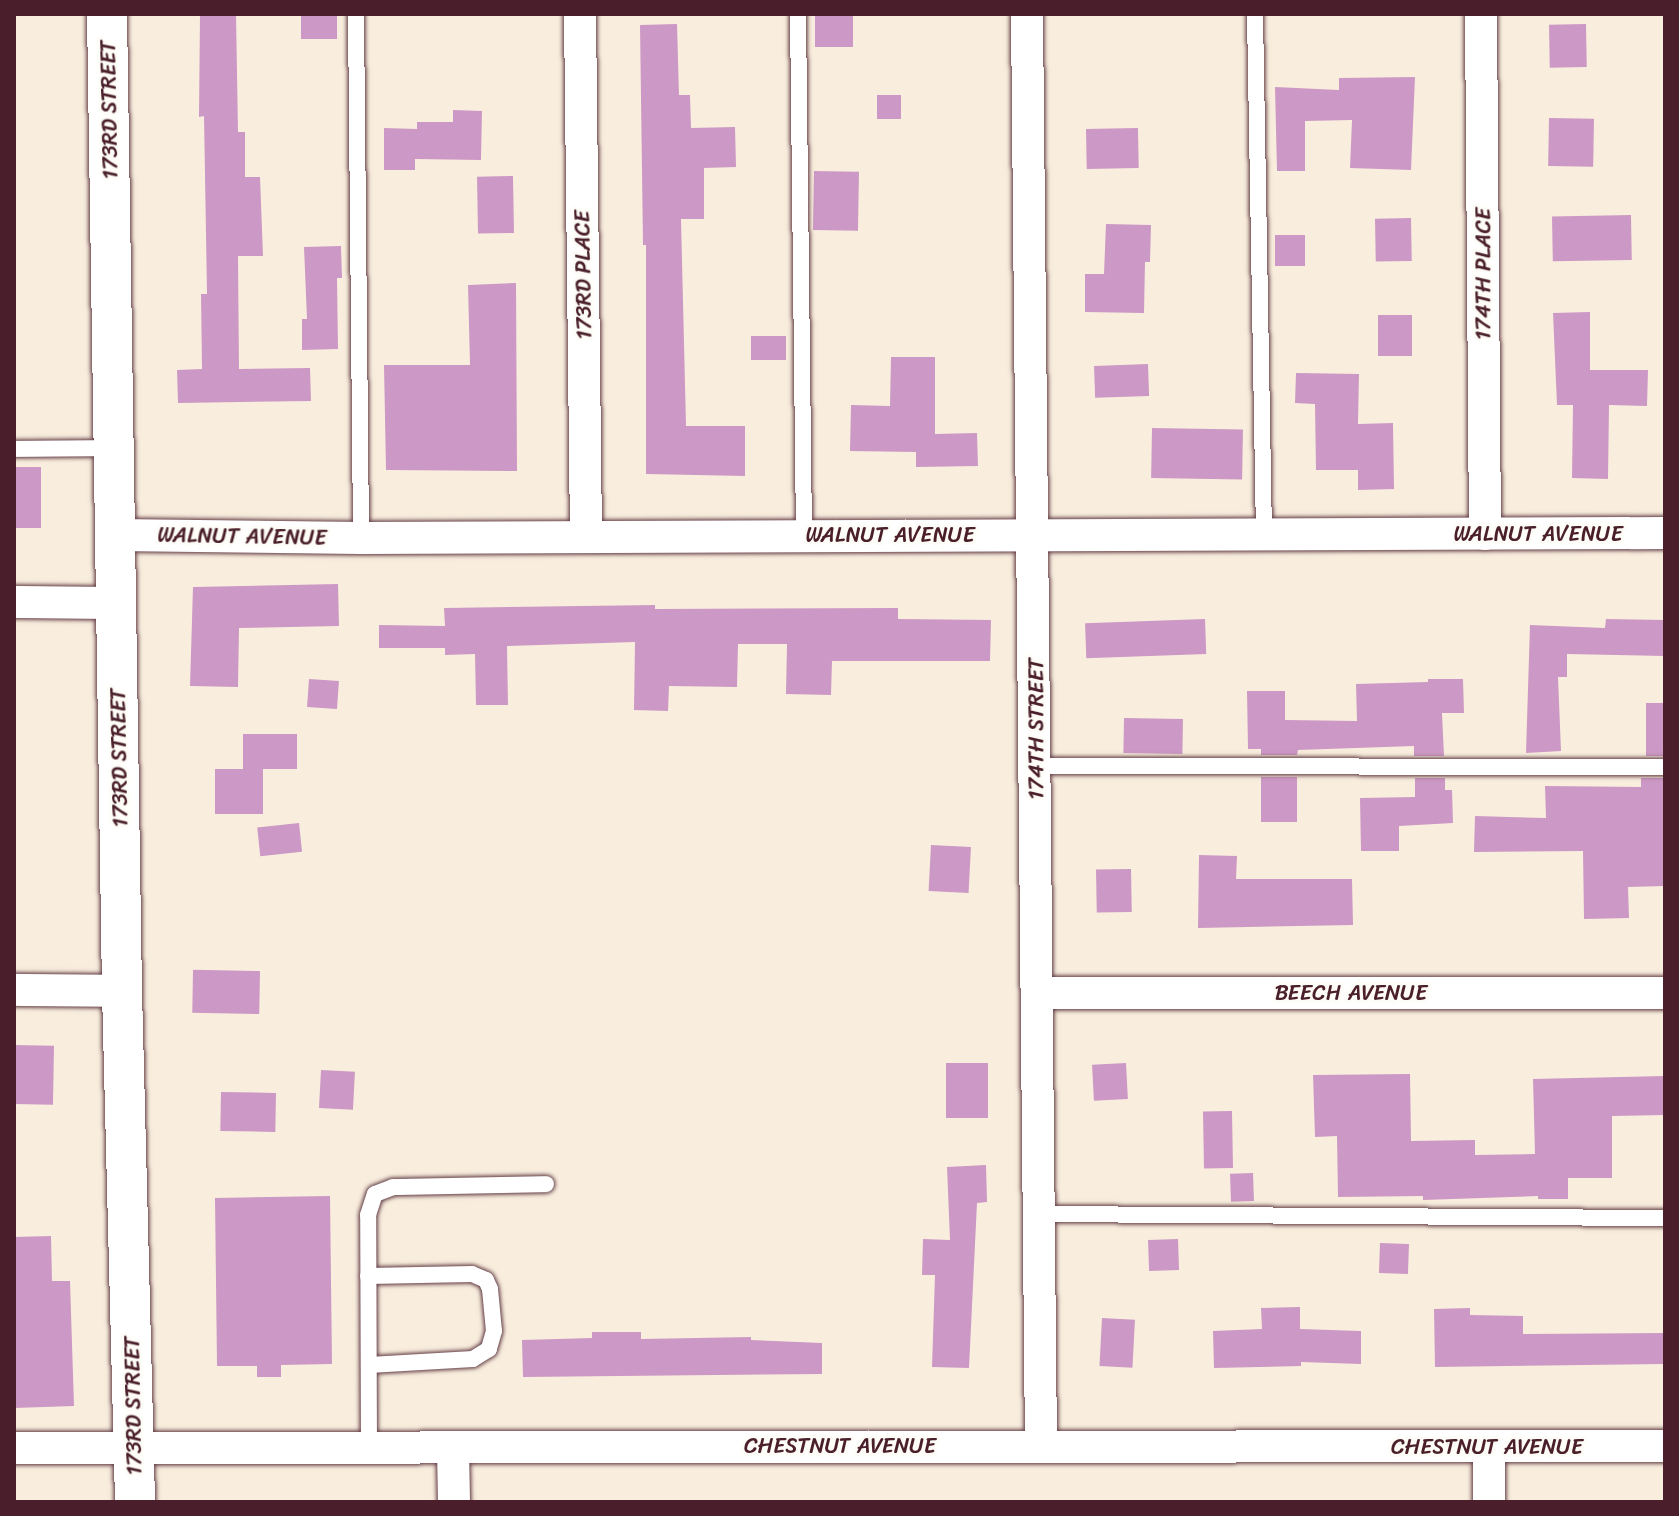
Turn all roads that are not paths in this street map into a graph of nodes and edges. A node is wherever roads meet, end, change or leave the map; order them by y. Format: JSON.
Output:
{"nodes":[{"id":1,"x":107,"y":14,"type":"edge"},
{"id":2,"x":356,"y":14,"type":"edge"},
{"id":3,"x":580,"y":14,"type":"edge"},
{"id":4,"x":798,"y":14,"type":"edge"},
{"id":5,"x":1027,"y":14,"type":"edge"},
{"id":6,"x":1255,"y":14,"type":"edge"},
{"id":7,"x":1481,"y":14,"type":"edge"},
{"id":8,"x":114,"y":448,"type":"junction"},
{"id":9,"x":14,"y":449,"type":"edge"},
{"id":10,"x":1665,"y":533,"type":"edge"},
{"id":11,"x":1035,"y":534,"type":"junction"},
{"id":12,"x":1264,"y":534,"type":"junction"},
{"id":13,"x":1485,"y":534,"type":"junction"},
{"id":14,"x":116,"y":535,"type":"junction"},
{"id":15,"x":804,"y":535,"type":"junction"},
{"id":16,"x":586,"y":536,"type":"junction"},
{"id":17,"x":361,"y":538,"type":"junction"},
{"id":18,"x":14,"y":602,"type":"edge"},
{"id":19,"x":117,"y":603,"type":"junction"},
{"id":20,"x":1036,"y":766,"type":"junction"},
{"id":21,"x":1665,"y":767,"type":"edge"},
{"id":22,"x":14,"y":990,"type":"edge"},
{"id":23,"x":122,"y":991,"type":"junction"},
{"id":24,"x":1037,"y":993,"type":"junction"},
{"id":25,"x":1665,"y":993,"type":"edge"},
{"id":26,"x":546,"y":1184,"type":"dead end"},
{"id":27,"x":1039,"y":1214,"type":"junction"},
{"id":28,"x":1665,"y":1218,"type":"edge"},
{"id":29,"x":368,"y":1276,"type":"junction"},
{"id":30,"x":369,"y":1365,"type":"junction"},
{"id":31,"x":1041,"y":1444,"type":"junction"},
{"id":32,"x":1665,"y":1446,"type":"edge"},
{"id":33,"x":14,"y":1448,"type":"edge"},
{"id":34,"x":135,"y":1448,"type":"junction"},
{"id":35,"x":1489,"y":1448,"type":"junction"},
{"id":36,"x":369,"y":1449,"type":"junction"},
{"id":37,"x":453,"y":1449,"type":"junction"},
{"id":38,"x":135,"y":1502,"type":"edge"},
{"id":39,"x":454,"y":1502,"type":"edge"},
{"id":40,"x":1489,"y":1502,"type":"edge"}],
"edges":[{"from":1,"to":8,"type":"street","name":"173RD STREET"},
{"from":2,"to":17,"type":"lane"},
{"from":3,"to":16,"type":"street","name":"173RD PLACE"},
{"from":4,"to":15,"type":"lane"},
{"from":5,"to":11,"type":"street","name":"174TH STREET"},
{"from":6,"to":12,"type":"lane"},
{"from":7,"to":13,"type":"street","name":"174TH PLACE"},
{"from":8,"to":9,"type":"lane"},
{"from":8,"to":14,"type":"street","name":"173RD STREET"},
{"from":10,"to":13,"type":"street","name":"WALNUT AVENUE"},
{"from":11,"to":12,"type":"street","name":"WALNUT AVENUE"},
{"from":11,"to":15,"type":"street","name":"WALNUT AVENUE"},
{"from":11,"to":20,"type":"street","name":"174TH STREET"},
{"from":12,"to":13,"type":"street","name":"WALNUT AVENUE"},
{"from":14,"to":17,"type":"street","name":"WALNUT AVENUE"},
{"from":14,"to":19,"type":"street","name":"173RD STREET"},
{"from":15,"to":16,"type":"street","name":"WALNUT AVENUE"},
{"from":16,"to":17,"type":"street","name":"WALNUT AVENUE"},
{"from":18,"to":19,"type":"street"},
{"from":19,"to":23,"type":"street","name":"173RD STREET"},
{"from":20,"to":21,"type":"lane"},
{"from":20,"to":24,"type":"street","name":"174TH STREET"},
{"from":22,"to":23,"type":"street"},
{"from":23,"to":34,"type":"street","name":"173RD STREET"},
{"from":24,"to":25,"type":"street","name":"BEECH AVENUE"},
{"from":24,"to":27,"type":"street","name":"174TH STREET"},
{"from":26,"to":29,"type":"lane"},
{"from":27,"to":28,"type":"lane"},
{"from":27,"to":31,"type":"street","name":"174TH STREET"},
{"from":29,"to":30,"type":"lane"},
{"from":29,"to":30,"type":"lane"},
{"from":30,"to":36,"type":"lane"},
{"from":31,"to":35,"type":"street","name":"CHESTNUT AVENUE"},
{"from":31,"to":37,"type":"street","name":"CHESTNUT AVENUE"},
{"from":32,"to":35,"type":"street","name":"CHESTNUT AVENUE"},
{"from":33,"to":34,"type":"street","name":"CHESTNUT AVENUE"},
{"from":34,"to":36,"type":"street","name":"CHESTNUT AVENUE"},
{"from":34,"to":38,"type":"street","name":"173RD STREET"},
{"from":35,"to":40,"type":"street"},
{"from":36,"to":37,"type":"street","name":"CHESTNUT AVENUE"},
{"from":37,"to":39,"type":"street"}]}
